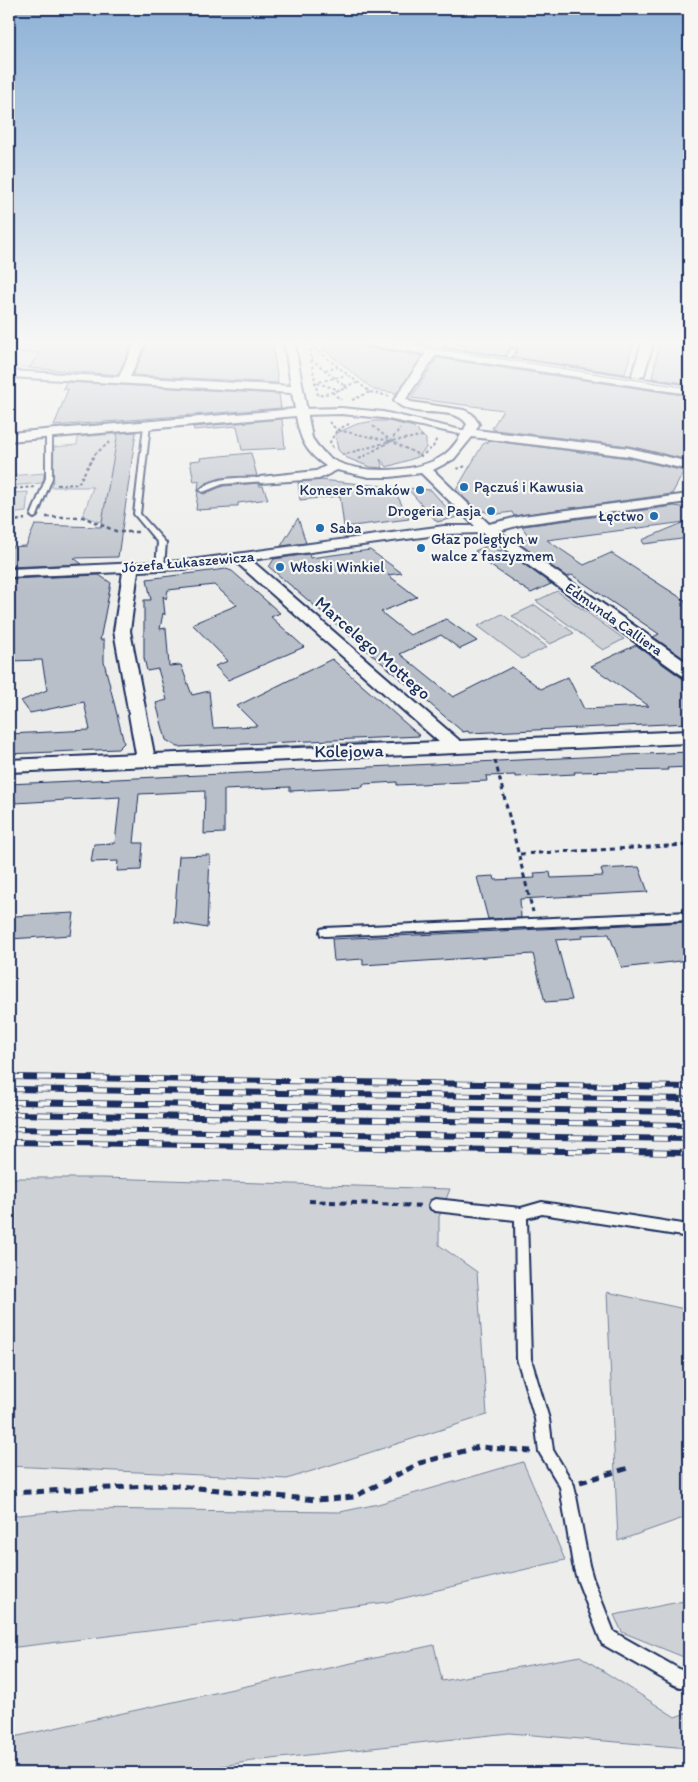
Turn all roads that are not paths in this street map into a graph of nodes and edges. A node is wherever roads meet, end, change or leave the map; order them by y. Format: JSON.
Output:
{"nodes":[{"id":1,"x":169,"y":423,"type":"edge"},
{"id":2,"x":303,"y":423,"type":"edge"},
{"id":3,"x":421,"y":423,"type":"edge"},
{"id":4,"x":473,"y":423,"type":"edge"},
{"id":5,"x":147,"y":425,"type":"junction"},
{"id":6,"x":49,"y":433,"type":"junction"},
{"id":7,"x":469,"y":433,"type":"junction"},
{"id":8,"x":9,"y":437,"type":"edge"},
{"id":9,"x":333,"y":461,"type":"junction"},
{"id":10,"x":689,"y":466,"type":"edge"},
{"id":11,"x":426,"y":470,"type":"junction"},
{"id":12,"x":265,"y":480,"type":"joint"},
{"id":13,"x":203,"y":490,"type":"dead end"},
{"id":14,"x":689,"y":497,"type":"edge"},
{"id":15,"x":34,"y":516,"type":"road end"},
{"id":16,"x":485,"y":528,"type":"junction"},
{"id":17,"x":240,"y":558,"type":"junction"},
{"id":18,"x":160,"y":566,"type":"junction"},
{"id":19,"x":131,"y":568,"type":"junction"},
{"id":20,"x":9,"y":573,"type":"edge"},
{"id":21,"x":689,"y":672,"type":"edge"},
{"id":22,"x":689,"y":737,"type":"edge"},
{"id":23,"x":457,"y":748,"type":"junction"},
{"id":24,"x":146,"y":759,"type":"junction"},
{"id":25,"x":9,"y":766,"type":"edge"},
{"id":26,"x":689,"y":916,"type":"edge"},
{"id":27,"x":325,"y":932,"type":"dead end"},
{"id":28,"x":435,"y":1205,"type":"road end"},
{"id":29,"x":521,"y":1214,"type":"junction"},
{"id":30,"x":689,"y":1231,"type":"edge"},
{"id":31,"x":689,"y":1677,"type":"edge"}],
"edges":[{"from":1,"to":5,"type":"street"},
{"from":2,"to":9,"type":"street"},
{"from":3,"to":7,"type":"street"},
{"from":4,"to":7,"type":"street"},
{"from":5,"to":6,"type":"street"},
{"from":5,"to":18,"type":"lane"},
{"from":6,"to":8,"type":"street"},
{"from":6,"to":15,"type":"lane"},
{"from":7,"to":10,"type":"street"},
{"from":7,"to":11,"type":"street"},
{"from":9,"to":11,"type":"street"},
{"from":9,"to":12,"type":"street"},
{"from":11,"to":16,"type":"street","name":"Edmunda Calliera"},
{"from":12,"to":13,"type":"lane"},
{"from":14,"to":16,"type":"street","name":"Józefa Łukaszewicza"},
{"from":16,"to":17,"type":"street","name":"Józefa Łukaszewicza"},
{"from":16,"to":21,"type":"street","name":"Edmunda Calliera"},
{"from":17,"to":18,"type":"street","name":"Józefa Łukaszewicza"},
{"from":17,"to":23,"type":"street","name":"Marcelego Mottego"},
{"from":18,"to":19,"type":"street","name":"Józefa Łukaszewicza"},
{"from":19,"to":20,"type":"street","name":"Józefa Łukaszewicza"},
{"from":19,"to":24,"type":"street"},
{"from":22,"to":23,"type":"street","name":"Kolejowa"},
{"from":23,"to":24,"type":"street","name":"Kolejowa"},
{"from":24,"to":25,"type":"street","name":"Kolejowa"},
{"from":26,"to":27,"type":"lane"},
{"from":28,"to":29,"type":"lane"},
{"from":29,"to":30,"type":"lane"},
{"from":29,"to":31,"type":"lane"}]}
